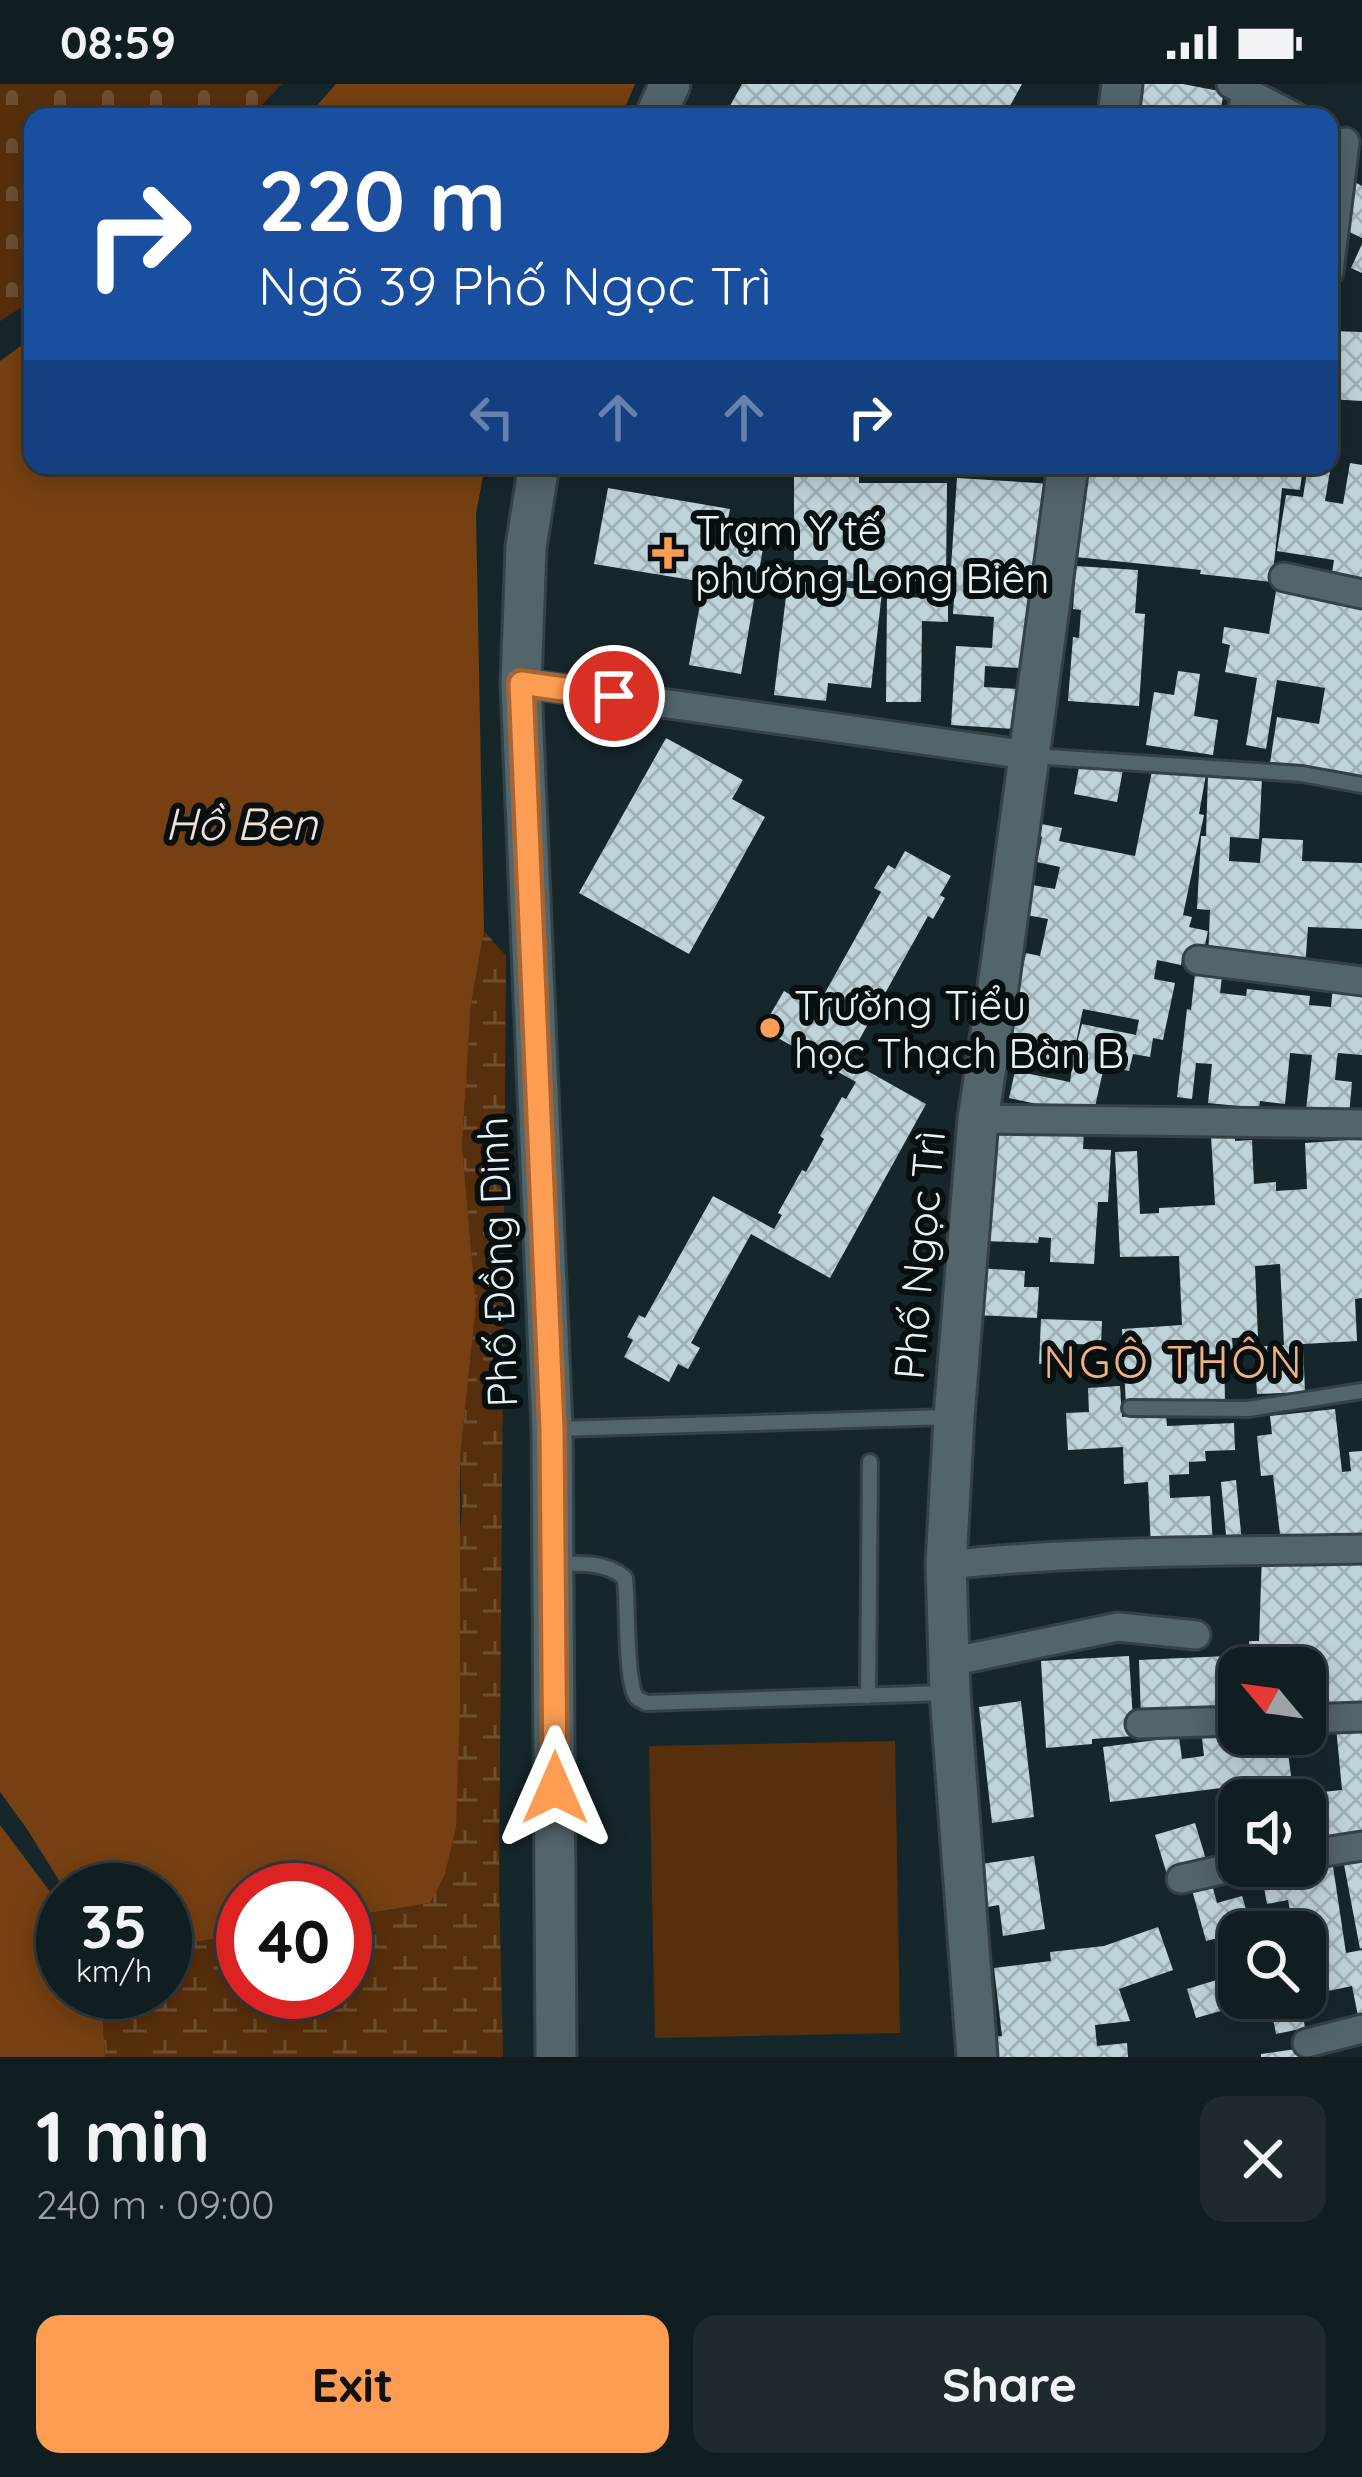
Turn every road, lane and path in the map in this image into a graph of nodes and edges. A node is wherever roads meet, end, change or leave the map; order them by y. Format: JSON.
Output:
{"nodes":[{"id":1,"x":1238,"y":94,"type":"edge"},
{"id":2,"x":1273,"y":108,"type":"edge"},
{"id":3,"x":1345,"y":142,"type":"edge"},
{"id":4,"x":1338,"y":198,"type":"edge"},
{"id":5,"x":538,"y":474,"type":"edge"},
{"id":6,"x":1067,"y":474,"type":"edge"},
{"id":7,"x":1284,"y":578,"type":"dead end"},
{"id":8,"x":1362,"y":594,"type":"edge"},
{"id":9,"x":521,"y":683,"type":"junction"},
{"id":10,"x":1028,"y":755,"type":"junction"},
{"id":11,"x":1362,"y":784,"type":"edge"},
{"id":12,"x":1198,"y":960,"type":"dead end"},
{"id":13,"x":1362,"y":981,"type":"edge"},
{"id":14,"x":978,"y":1119,"type":"junction"},
{"id":15,"x":1362,"y":1124,"type":"edge"},
{"id":16,"x":1362,"y":1391,"type":"edge"},
{"id":17,"x":1130,"y":1408,"type":"dead end"},
{"id":18,"x":954,"y":1417,"type":"junction"},
{"id":19,"x":552,"y":1429,"type":"junction"},
{"id":20,"x":870,"y":1462,"type":"dead end"},
{"id":21,"x":1362,"y":1549,"type":"edge"},
{"id":22,"x":553,"y":1564,"type":"junction"},
{"id":23,"x":946,"y":1565,"type":"junction"},
{"id":24,"x":1196,"y":1635,"type":"dead end"},
{"id":25,"x":950,"y":1678,"type":"junction"},
{"id":26,"x":868,"y":1696,"type":"junction"},
{"id":27,"x":1362,"y":1717,"type":"edge"},
{"id":28,"x":1326,"y":1718,"type":"edge"},
{"id":29,"x":1218,"y":1722,"type":"edge"},
{"id":30,"x":1140,"y":1724,"type":"dead end"},
{"id":31,"x":1362,"y":1846,"type":"edge"},
{"id":32,"x":1326,"y":1852,"type":"edge"},
{"id":33,"x":1218,"y":1870,"type":"edge"},
{"id":34,"x":1181,"y":1879,"type":"dead end"},
{"id":35,"x":1362,"y":2029,"type":"edge"},
{"id":36,"x":1307,"y":2043,"type":"dead end"},
{"id":37,"x":556,"y":2057,"type":"edge"},
{"id":38,"x":977,"y":2057,"type":"edge"}],
"edges":[{"from":1,"to":2,"type":"street"},
{"from":3,"to":4,"type":"street"},
{"from":5,"to":9,"type":"street","name":"Phố Đồng Dinh"},
{"from":6,"to":10,"type":"street","name":"Phố Ngọc Trì"},
{"from":7,"to":8,"type":"street"},
{"from":9,"to":10,"type":"street"},
{"from":9,"to":19,"type":"street","name":"Phố Đồng Dinh"},
{"from":10,"to":11,"type":"lane"},
{"from":10,"to":14,"type":"street","name":"Phố Ngọc Trì"},
{"from":12,"to":13,"type":"street"},
{"from":14,"to":15,"type":"street"},
{"from":14,"to":18,"type":"street","name":"Phố Ngọc Trì"},
{"from":16,"to":17,"type":"lane"},
{"from":18,"to":19,"type":"lane"},
{"from":18,"to":23,"type":"street","name":"Phố Ngọc Trì"},
{"from":19,"to":22,"type":"street","name":"Phố Đồng Dinh"},
{"from":20,"to":26,"type":"lane"},
{"from":21,"to":23,"type":"street"},
{"from":22,"to":26,"type":"lane"},
{"from":22,"to":37,"type":"street","name":"Phố Đồng Dinh"},
{"from":23,"to":25,"type":"street","name":"Phố Ngọc Trì"},
{"from":24,"to":25,"type":"street"},
{"from":25,"to":26,"type":"lane"},
{"from":25,"to":38,"type":"street","name":"Phố Ngọc Trì"},
{"from":27,"to":28,"type":"street"},
{"from":29,"to":30,"type":"street"},
{"from":31,"to":32,"type":"street"},
{"from":33,"to":34,"type":"street"},
{"from":35,"to":36,"type":"street"}]}
